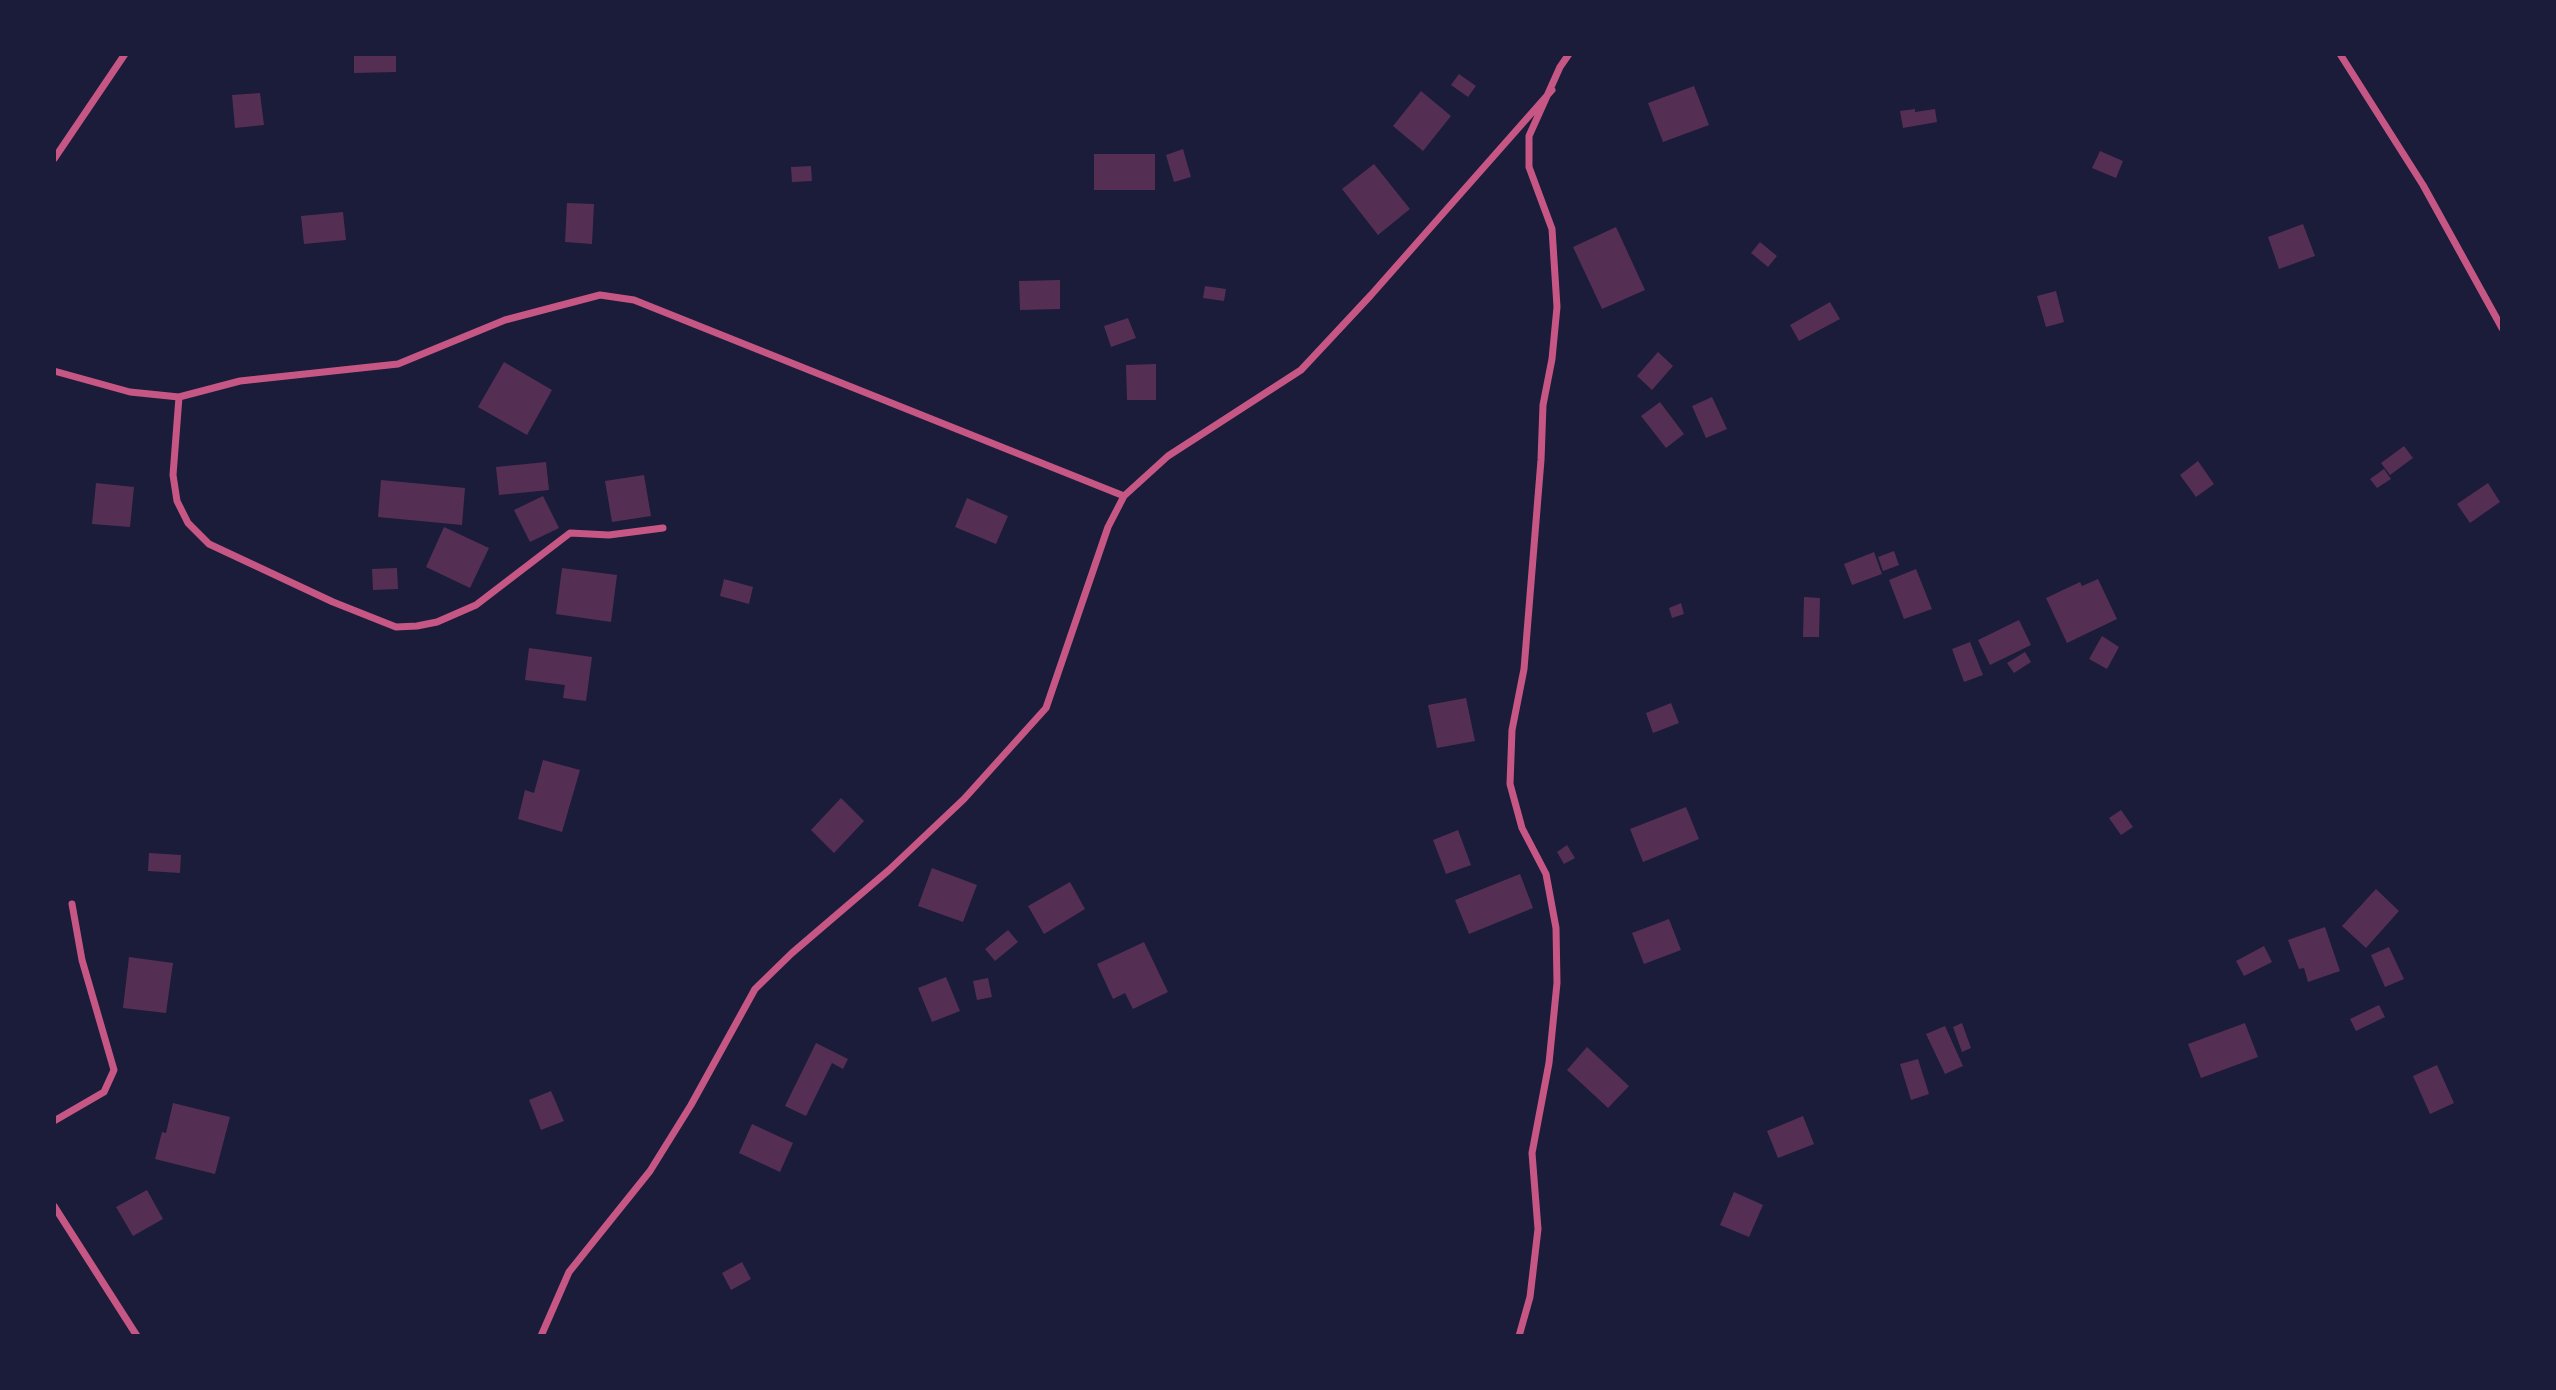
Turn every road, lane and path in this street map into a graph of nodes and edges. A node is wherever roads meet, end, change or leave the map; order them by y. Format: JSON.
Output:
{"nodes":[{"id":1,"x":125,"y":54,"type":"edge"},
{"id":2,"x":1569,"y":54,"type":"edge"},
{"id":3,"x":2340,"y":54,"type":"edge"},
{"id":4,"x":1552,"y":90,"type":"junction"},
{"id":5,"x":54,"y":159,"type":"edge"},
{"id":6,"x":2502,"y":328,"type":"edge"},
{"id":7,"x":54,"y":372,"type":"edge"},
{"id":8,"x":179,"y":397,"type":"junction"},
{"id":9,"x":1124,"y":496,"type":"junction"},
{"id":10,"x":663,"y":528,"type":"dead end"},
{"id":11,"x":72,"y":904,"type":"dead end"},
{"id":12,"x":54,"y":1121,"type":"edge"},
{"id":13,"x":54,"y":1206,"type":"edge"},
{"id":14,"x":137,"y":1336,"type":"edge"},
{"id":15,"x":541,"y":1336,"type":"edge"},
{"id":16,"x":1519,"y":1336,"type":"edge"}],
"edges":[{"from":1,"to":5,"type":"street"},
{"from":2,"to":4,"type":"street"},
{"from":3,"to":6,"type":"street"},
{"from":4,"to":9,"type":"street"},
{"from":4,"to":16,"type":"street"},
{"from":7,"to":8,"type":"street"},
{"from":8,"to":9,"type":"street"},
{"from":8,"to":10,"type":"street"},
{"from":9,"to":15,"type":"street"},
{"from":11,"to":12,"type":"street"},
{"from":13,"to":14,"type":"street"}]}
